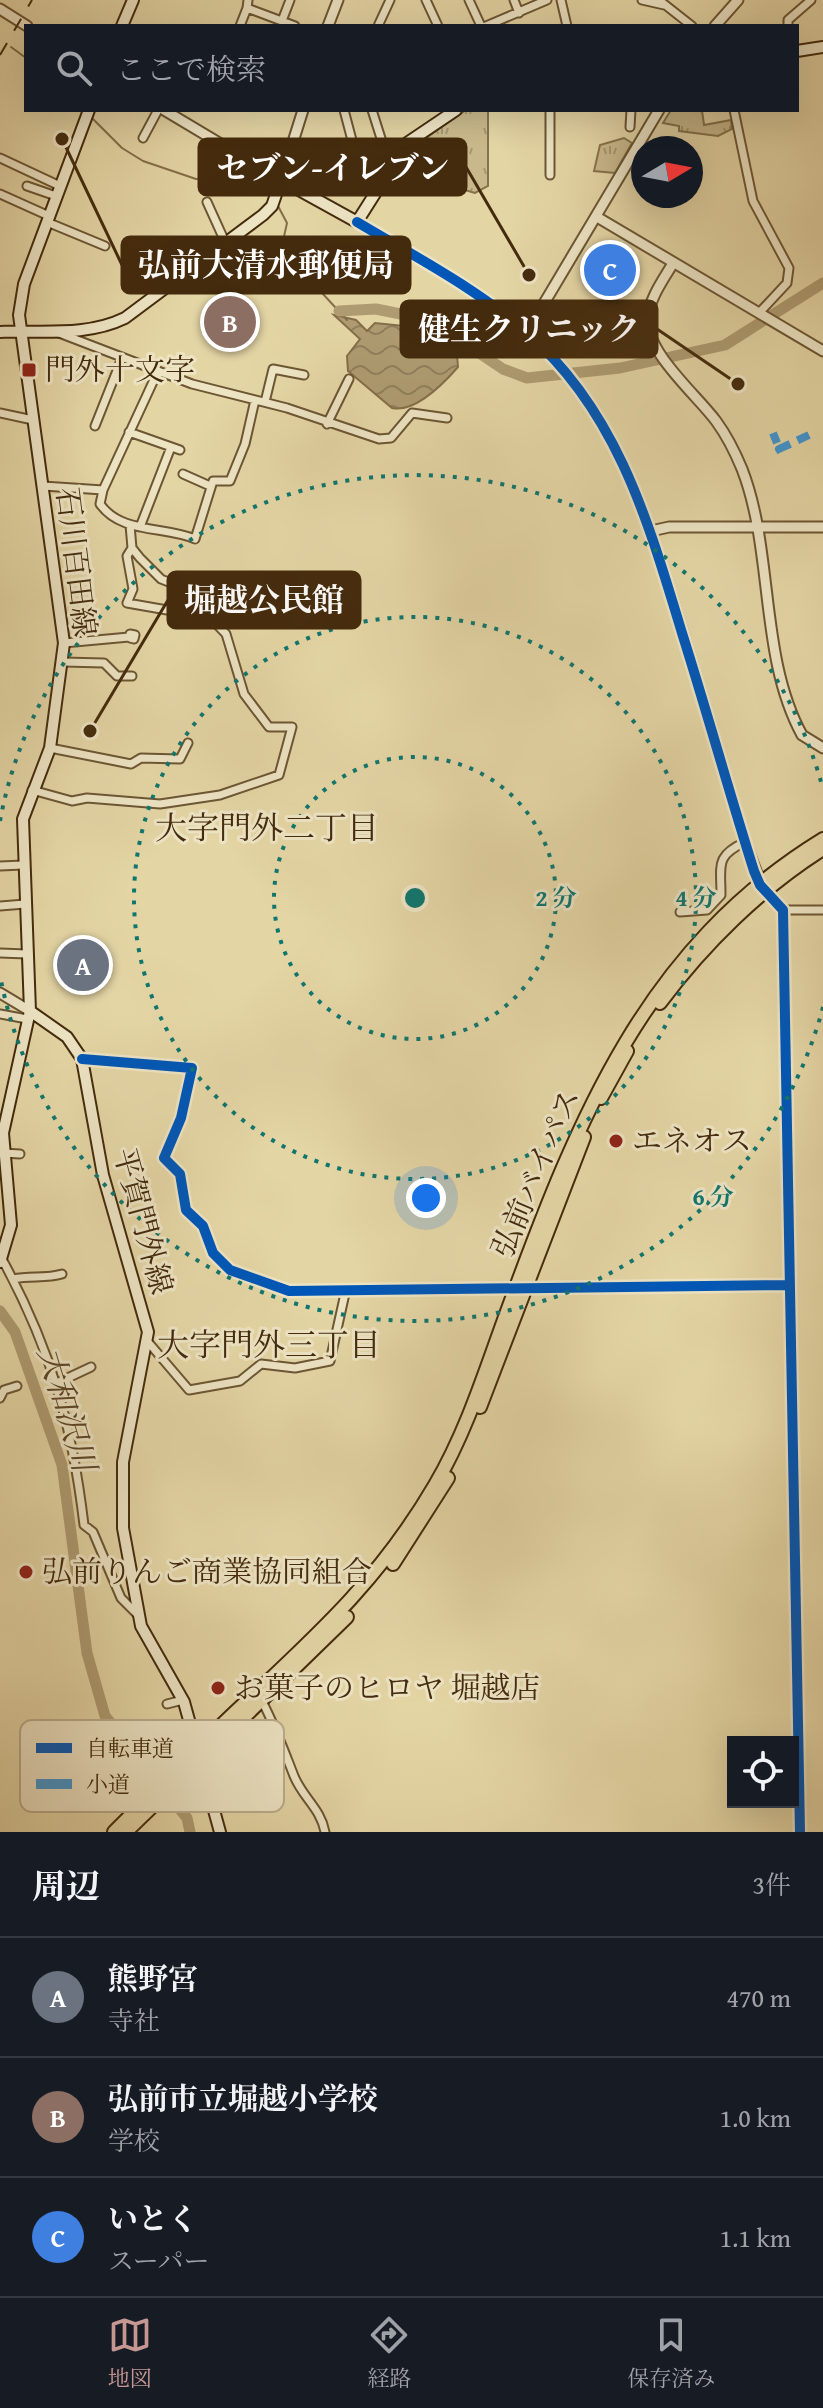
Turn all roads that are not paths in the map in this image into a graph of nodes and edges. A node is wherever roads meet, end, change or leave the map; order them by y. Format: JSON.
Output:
{"nodes":[{"id":1,"x":133,"y":0,"type":"edge"},
{"id":2,"x":290,"y":0,"type":"edge"},
{"id":3,"x":338,"y":0,"type":"edge"},
{"id":4,"x":390,"y":0,"type":"edge"},
{"id":5,"x":426,"y":0,"type":"edge"},
{"id":6,"x":469,"y":0,"type":"edge"},
{"id":7,"x":514,"y":0,"type":"edge"},
{"id":8,"x":547,"y":0,"type":"edge"},
{"id":9,"x":561,"y":0,"type":"edge"},
{"id":10,"x":642,"y":0,"type":"edge"},
{"id":11,"x":738,"y":0,"type":"edge"},
{"id":12,"x":811,"y":0,"type":"edge"},
{"id":13,"x":665,"y":2,"type":"edge"},
{"id":14,"x":247,"y":4,"type":"edge"},
{"id":15,"x":0,"y":9,"type":"edge"},
{"id":16,"x":519,"y":13,"type":"junction"},
{"id":17,"x":24,"y":24,"type":"edge"},
{"id":18,"x":123,"y":24,"type":"edge"},
{"id":19,"x":241,"y":24,"type":"edge"},
{"id":20,"x":281,"y":24,"type":"edge"},
{"id":21,"x":329,"y":24,"type":"edge"},
{"id":22,"x":381,"y":24,"type":"edge"},
{"id":23,"x":437,"y":24,"type":"edge"},
{"id":24,"x":482,"y":24,"type":"edge"},
{"id":25,"x":489,"y":24,"type":"edge"},
{"id":26,"x":567,"y":24,"type":"edge"},
{"id":27,"x":690,"y":24,"type":"edge"},
{"id":28,"x":717,"y":24,"type":"edge"},
{"id":29,"x":788,"y":24,"type":"edge"},
{"id":30,"x":823,"y":47,"type":"edge"},
{"id":31,"x":799,"y":51,"type":"edge"},
{"id":32,"x":88,"y":112,"type":"edge"},
{"id":33,"x":160,"y":112,"type":"edge"},
{"id":34,"x":164,"y":112,"type":"edge"},
{"id":35,"x":302,"y":112,"type":"edge"},
{"id":36,"x":345,"y":112,"type":"edge"},
{"id":37,"x":373,"y":112,"type":"edge"},
{"id":38,"x":451,"y":112,"type":"edge"},
{"id":39,"x":550,"y":112,"type":"edge"},
{"id":40,"x":631,"y":112,"type":"edge"},
{"id":41,"x":658,"y":112,"type":"edge"},
{"id":42,"x":734,"y":112,"type":"edge"},
{"id":43,"x":630,"y":127,"type":"dead end"},
{"id":44,"x":143,"y":138,"type":"dead end"},
{"id":45,"x":390,"y":155,"type":"junction"},
{"id":46,"x":4,"y":158,"type":"edge"},
{"id":47,"x":358,"y":163,"type":"junction"},
{"id":48,"x":538,"y":164,"type":"dead end"},
{"id":49,"x":550,"y":165,"type":"junction"},
{"id":50,"x":299,"y":175,"type":"dead end"},
{"id":51,"x":550,"y":175,"type":"dead end"},
{"id":52,"x":281,"y":180,"type":"junction"},
{"id":53,"x":27,"y":186,"type":"dead end"},
{"id":54,"x":58,"y":191,"type":"junction"},
{"id":55,"x":0,"y":194,"type":"edge"},
{"id":56,"x":207,"y":202,"type":"dead end"},
{"id":57,"x":597,"y":217,"type":"junction"},
{"id":58,"x":48,"y":219,"type":"junction"},
{"id":59,"x":357,"y":222,"type":"junction"},
{"id":60,"x":226,"y":244,"type":"junction"},
{"id":61,"x":105,"y":246,"type":"dead end"},
{"id":62,"x":673,"y":263,"type":"junction"},
{"id":63,"x":762,"y":314,"type":"junction"},
{"id":64,"x":20,"y":331,"type":"junction"},
{"id":65,"x":0,"y":332,"type":"edge"},
{"id":66,"x":57,"y":332,"type":"junction"},
{"id":67,"x":527,"y":332,"type":"junction"},
{"id":68,"x":823,"y":351,"type":"edge"},
{"id":69,"x":122,"y":358,"type":"junction"},
{"id":70,"x":158,"y":371,"type":"junction"},
{"id":71,"x":304,"y":375,"type":"dead end"},
{"id":72,"x":349,"y":379,"type":"dead end"},
{"id":73,"x":255,"y":400,"type":"junction"},
{"id":74,"x":265,"y":402,"type":"junction"},
{"id":75,"x":0,"y":413,"type":"edge"},
{"id":76,"x":447,"y":418,"type":"dead end"},
{"id":77,"x":33,"y":420,"type":"junction"},
{"id":78,"x":327,"y":424,"type":"junction"},
{"id":79,"x":95,"y":426,"type":"dead end"},
{"id":80,"x":129,"y":432,"type":"junction"},
{"id":81,"x":171,"y":447,"type":"junction"},
{"id":82,"x":180,"y":450,"type":"dead end"},
{"id":83,"x":183,"y":474,"type":"dead end"},
{"id":84,"x":43,"y":486,"type":"junction"},
{"id":85,"x":210,"y":486,"type":"junction"},
{"id":86,"x":103,"y":490,"type":"junction"},
{"id":87,"x":130,"y":525,"type":"junction"},
{"id":88,"x":140,"y":527,"type":"junction"},
{"id":89,"x":755,"y":527,"type":"junction"},
{"id":90,"x":823,"y":527,"type":"edge"},
{"id":91,"x":651,"y":531,"type":"junction"},
{"id":92,"x":132,"y":548,"type":"junction"},
{"id":93,"x":191,"y":599,"type":"junction"},
{"id":94,"x":136,"y":636,"type":"dead end"},
{"id":95,"x":64,"y":643,"type":"junction"},
{"id":96,"x":63,"y":662,"type":"junction"},
{"id":97,"x":132,"y":676,"type":"dead end"},
{"id":98,"x":188,"y":743,"type":"dead end"},
{"id":99,"x":50,"y":748,"type":"junction"},
{"id":100,"x":823,"y":748,"type":"edge"},
{"id":101,"x":32,"y":790,"type":"junction"},
{"id":102,"x":823,"y":839,"type":"edge"},
{"id":103,"x":745,"y":842,"type":"junction"},
{"id":104,"x":823,"y":849,"type":"edge"},
{"id":105,"x":23,"y":865,"type":"junction"},
{"id":106,"x":0,"y":866,"type":"edge"},
{"id":107,"x":762,"y":888,"type":"junction"},
{"id":108,"x":25,"y":904,"type":"junction"},
{"id":109,"x":0,"y":906,"type":"edge"},
{"id":110,"x":783,"y":910,"type":"junction"},
{"id":111,"x":823,"y":910,"type":"edge"},
{"id":112,"x":680,"y":912,"type":"dead end"},
{"id":113,"x":0,"y":953,"type":"edge"},
{"id":114,"x":27,"y":954,"type":"junction"},
{"id":115,"x":0,"y":993,"type":"edge"},
{"id":116,"x":0,"y":1014,"type":"edge"},
{"id":117,"x":29,"y":1015,"type":"junction"},
{"id":118,"x":82,"y":1059,"type":"junction"},
{"id":119,"x":3,"y":1153,"type":"junction"},
{"id":120,"x":20,"y":1154,"type":"dead end"},
{"id":121,"x":1,"y":1260,"type":"edge"},
{"id":122,"x":62,"y":1274,"type":"dead end"},
{"id":123,"x":13,"y":1279,"type":"junction"},
{"id":124,"x":790,"y":1285,"type":"junction"},
{"id":125,"x":520,"y":1288,"type":"junction"},
{"id":126,"x":346,"y":1289,"type":"junction"},
{"id":127,"x":148,"y":1342,"type":"junction"},
{"id":128,"x":91,"y":1367,"type":"dead end"},
{"id":129,"x":57,"y":1383,"type":"junction"},
{"id":130,"x":17,"y":1386,"type":"dead end"},
{"id":131,"x":0,"y":1398,"type":"edge"},
{"id":132,"x":138,"y":1615,"type":"junction"},
{"id":133,"x":261,"y":1699,"type":"junction"},
{"id":134,"x":183,"y":1700,"type":"junction"},
{"id":135,"x":167,"y":1704,"type":"dead end"},
{"id":136,"x":189,"y":1720,"type":"edge"},
{"id":137,"x":233,"y":1720,"type":"edge"},
{"id":138,"x":237,"y":1720,"type":"edge"},
{"id":139,"x":272,"y":1720,"type":"edge"},
{"id":140,"x":284,"y":1742,"type":"edge"},
{"id":141,"x":140,"y":1812,"type":"edge"},
{"id":142,"x":215,"y":1812,"type":"edge"},
{"id":143,"x":137,"y":1815,"type":"junction"},
{"id":144,"x":114,"y":1832,"type":"edge"},
{"id":145,"x":126,"y":1832,"type":"edge"},
{"id":146,"x":220,"y":1832,"type":"edge"},
{"id":147,"x":325,"y":1832,"type":"edge"},
{"id":148,"x":800,"y":1832,"type":"edge"}],
"edges":[{"from":1,"to":18,"type":"main road"},
{"from":2,"to":20,"type":"street"},
{"from":3,"to":21,"type":"street"},
{"from":4,"to":22,"type":"street"},
{"from":5,"to":23,"type":"street"},
{"from":6,"to":24,"type":"street"},
{"from":7,"to":16,"type":"street"},
{"from":8,"to":16,"type":"street"},
{"from":9,"to":26,"type":"street"},
{"from":10,"to":13,"type":"street"},
{"from":11,"to":28,"type":"street"},
{"from":12,"to":29,"type":"street"},
{"from":13,"to":27,"type":"street"},
{"from":14,"to":19,"type":"street"},
{"from":14,"to":20,"type":"street"},
{"from":15,"to":17,"type":"street"},
{"from":16,"to":25,"type":"street"},
{"from":30,"to":31,"type":"main road"},
{"from":32,"to":54,"type":"main road","name":"石川百田線"},
{"from":33,"to":44,"type":"street"},
{"from":34,"to":52,"type":"street"},
{"from":35,"to":52,"type":"street"},
{"from":36,"to":47,"type":"street"},
{"from":37,"to":45,"type":"street"},
{"from":38,"to":45,"type":"main road"},
{"from":39,"to":49,"type":"street"},
{"from":40,"to":43,"type":"street"},
{"from":41,"to":57,"type":"street"},
{"from":42,"to":63,"type":"street"},
{"from":45,"to":47,"type":"street"},
{"from":45,"to":59,"type":"main road"},
{"from":46,"to":54,"type":"street"},
{"from":47,"to":50,"type":"street"},
{"from":48,"to":49,"type":"street"},
{"from":49,"to":51,"type":"street"},
{"from":52,"to":59,"type":"main road"},
{"from":52,"to":60,"type":"main road"},
{"from":53,"to":54,"type":"street"},
{"from":54,"to":58,"type":"main road","name":"石川百田線"},
{"from":55,"to":58,"type":"street"},
{"from":56,"to":60,"type":"street"},
{"from":57,"to":62,"type":"street"},
{"from":57,"to":67,"type":"street"},
{"from":58,"to":61,"type":"street"},
{"from":58,"to":64,"type":"main road","name":"石川百田線"},
{"from":59,"to":67,"type":"street"},
{"from":60,"to":66,"type":"main road"},
{"from":62,"to":63,"type":"street"},
{"from":62,"to":89,"type":"street"},
{"from":63,"to":68,"type":"street"},
{"from":64,"to":65,"type":"main road"},
{"from":64,"to":66,"type":"main road"},
{"from":64,"to":77,"type":"main road","name":"石川百田線"},
{"from":66,"to":69,"type":"street"},
{"from":67,"to":91,"type":"street"},
{"from":69,"to":70,"type":"street"},
{"from":69,"to":79,"type":"street"},
{"from":70,"to":73,"type":"street"},
{"from":70,"to":80,"type":"street"},
{"from":71,"to":74,"type":"street"},
{"from":72,"to":78,"type":"street"},
{"from":73,"to":74,"type":"street"},
{"from":73,"to":85,"type":"street"},
{"from":74,"to":78,"type":"street"},
{"from":75,"to":77,"type":"street"},
{"from":76,"to":78,"type":"street"},
{"from":77,"to":84,"type":"main road","name":"石川百田線"},
{"from":80,"to":81,"type":"street"},
{"from":80,"to":86,"type":"street"},
{"from":81,"to":82,"type":"street"},
{"from":81,"to":88,"type":"street"},
{"from":83,"to":85,"type":"street"},
{"from":84,"to":86,"type":"street"},
{"from":84,"to":95,"type":"main road","name":"石川百田線"},
{"from":85,"to":88,"type":"street"},
{"from":86,"to":87,"type":"street"},
{"from":87,"to":88,"type":"street"},
{"from":87,"to":92,"type":"street"},
{"from":89,"to":90,"type":"street"},
{"from":89,"to":91,"type":"street"},
{"from":89,"to":100,"type":"street"},
{"from":91,"to":103,"type":"street"},
{"from":92,"to":93,"type":"street"},
{"from":92,"to":93,"type":"street"},
{"from":93,"to":101,"type":"street"},
{"from":94,"to":95,"type":"street"},
{"from":95,"to":96,"type":"main road","name":"石川百田線"},
{"from":96,"to":97,"type":"street"},
{"from":96,"to":99,"type":"main road","name":"石川百田線"},
{"from":98,"to":99,"type":"street"},
{"from":99,"to":101,"type":"main road","name":"石川百田線"},
{"from":101,"to":105,"type":"main road","name":"石川百田線"},
{"from":102,"to":107,"type":"highway","name":"弘前バイパス"},
{"from":103,"to":107,"type":"street"},
{"from":103,"to":112,"type":"street"},
{"from":104,"to":107,"type":"highway","name":"弘前バイパス"},
{"from":105,"to":106,"type":"street"},
{"from":105,"to":108,"type":"main road","name":"石川百田線"},
{"from":107,"to":110,"type":"street"},
{"from":107,"to":125,"type":"highway","name":"弘前バイパス"},
{"from":108,"to":109,"type":"street"},
{"from":108,"to":114,"type":"main road","name":"石川百田線"},
{"from":110,"to":111,"type":"street"},
{"from":110,"to":124,"type":"street"},
{"from":113,"to":114,"type":"street"},
{"from":114,"to":117,"type":"main road","name":"石川百田線"},
{"from":115,"to":117,"type":"street"},
{"from":116,"to":117,"type":"street"},
{"from":117,"to":118,"type":"main road"},
{"from":117,"to":119,"type":"main road","name":"石川百田線"},
{"from":118,"to":126,"type":"street"},
{"from":118,"to":127,"type":"main road","name":"平賀門外線"},
{"from":119,"to":120,"type":"street"},
{"from":119,"to":121,"type":"main road","name":"石川百田線"},
{"from":121,"to":123,"type":"street"},
{"from":122,"to":123,"type":"street"},
{"from":123,"to":129,"type":"street"},
{"from":124,"to":125,"type":"street"},
{"from":124,"to":148,"type":"street"},
{"from":125,"to":126,"type":"street"},
{"from":125,"to":133,"type":"highway","name":"弘前バイパス"},
{"from":125,"to":137,"type":"highway","name":"弘前バイパス"},
{"from":126,"to":127,"type":"street"},
{"from":127,"to":132,"type":"main road","name":"平賀門外線"},
{"from":128,"to":129,"type":"street"},
{"from":129,"to":132,"type":"street"},
{"from":130,"to":131,"type":"street"},
{"from":132,"to":134,"type":"main road","name":"平賀門外線"},
{"from":133,"to":138,"type":"highway","name":"弘前バイパス"},
{"from":133,"to":139,"type":"street"},
{"from":134,"to":135,"type":"street"},
{"from":134,"to":136,"type":"main road","name":"平賀門外線"},
{"from":140,"to":147,"type":"street"},
{"from":141,"to":143,"type":"highway","name":"弘前バイパス"},
{"from":142,"to":146,"type":"main road","name":"平賀門外線"},
{"from":143,"to":144,"type":"highway","name":"弘前バイパス"},
{"from":143,"to":145,"type":"highway","name":"弘前バイパス"}]}
